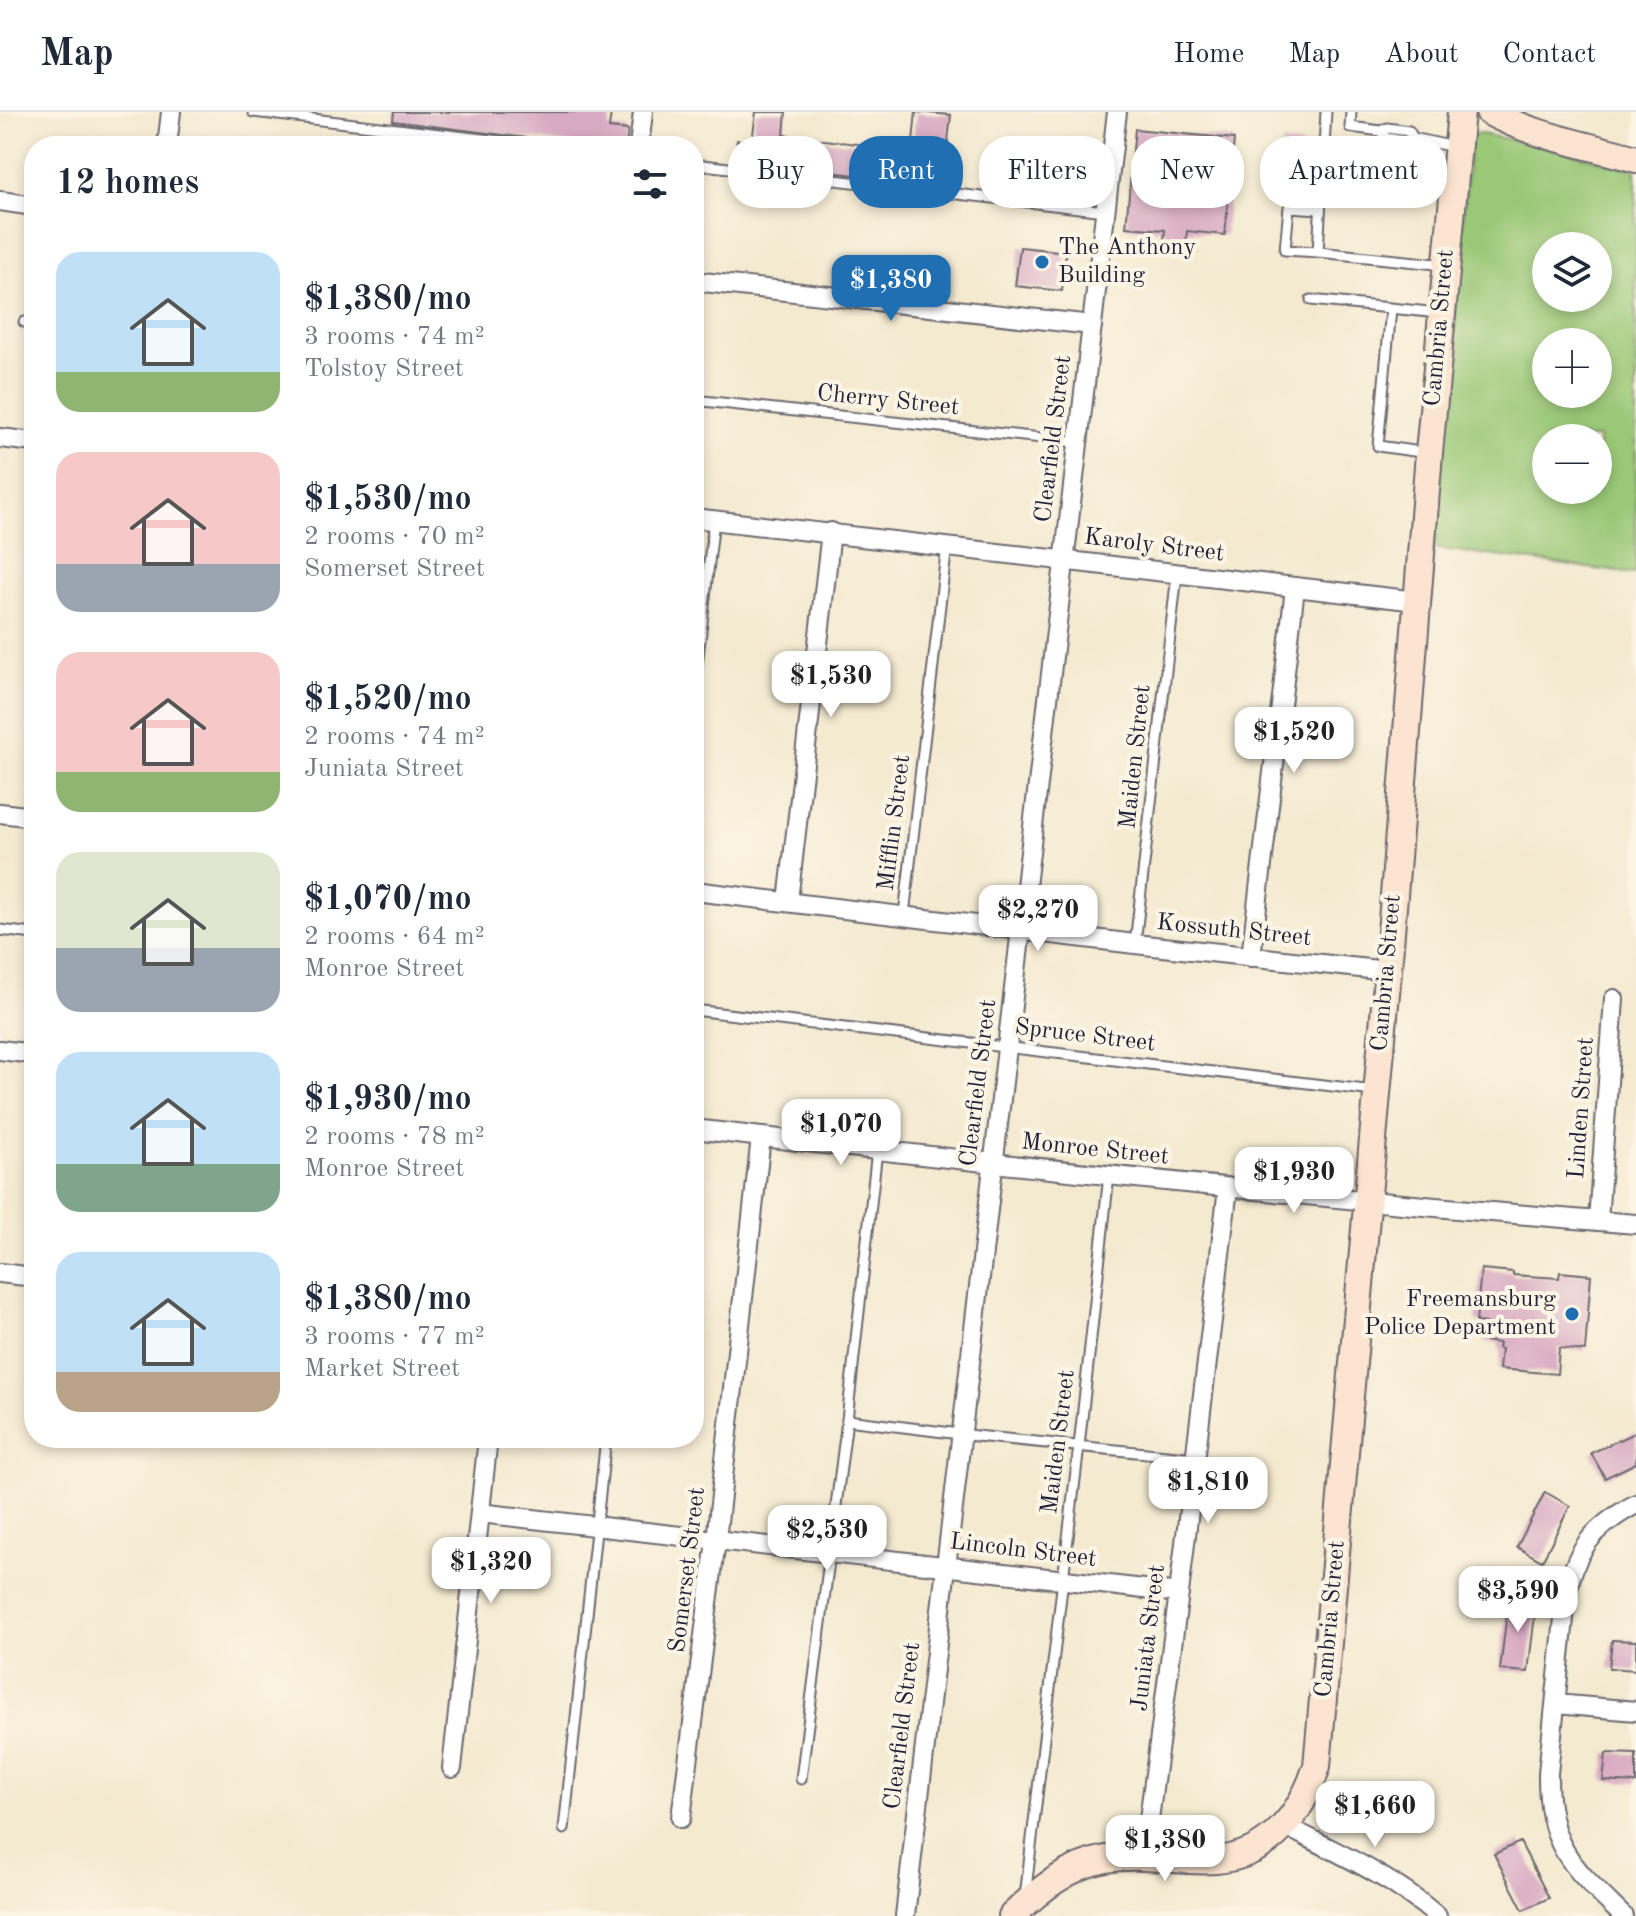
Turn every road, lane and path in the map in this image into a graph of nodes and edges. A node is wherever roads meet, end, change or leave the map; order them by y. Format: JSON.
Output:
{"nodes":[{"id":1,"x":171,"y":112,"type":"edge"},
{"id":2,"x":253,"y":112,"type":"edge"},
{"id":3,"x":643,"y":112,"type":"edge"},
{"id":4,"x":1117,"y":112,"type":"edge"},
{"id":5,"x":1326,"y":112,"type":"edge"},
{"id":6,"x":1351,"y":112,"type":"edge"},
{"id":7,"x":1461,"y":112,"type":"edge"},
{"id":8,"x":1489,"y":112,"type":"edge"},
{"id":9,"x":168,"y":136,"type":"edge"},
{"id":10,"x":456,"y":136,"type":"edge"},
{"id":11,"x":640,"y":136,"type":"edge"},
{"id":12,"x":1458,"y":148,"type":"junction"},
{"id":13,"x":1636,"y":159,"type":"edge"},
{"id":14,"x":704,"y":165,"type":"edge"},
{"id":15,"x":0,"y":201,"type":"edge"},
{"id":16,"x":24,"y":205,"type":"edge"},
{"id":17,"x":1320,"y":209,"type":"junction"},
{"id":18,"x":1105,"y":211,"type":"junction"},
{"id":19,"x":1318,"y":252,"type":"junction"},
{"id":20,"x":1446,"y":265,"type":"junction"},
{"id":21,"x":704,"y":282,"type":"edge"},
{"id":22,"x":1311,"y":300,"type":"dead end"},
{"id":23,"x":1391,"y":309,"type":"junction"},
{"id":24,"x":1442,"y":313,"type":"junction"},
{"id":25,"x":1092,"y":325,"type":"junction"},
{"id":26,"x":704,"y":401,"type":"edge"},
{"id":27,"x":0,"y":438,"type":"edge"},
{"id":28,"x":24,"y":441,"type":"edge"},
{"id":29,"x":1078,"y":442,"type":"junction"},
{"id":30,"x":1429,"y":453,"type":"junction"},
{"id":31,"x":704,"y":519,"type":"edge"},
{"id":32,"x":714,"y":520,"type":"junction"},
{"id":33,"x":831,"y":532,"type":"junction"},
{"id":34,"x":947,"y":545,"type":"junction"},
{"id":35,"x":1065,"y":560,"type":"junction"},
{"id":36,"x":1177,"y":574,"type":"junction"},
{"id":37,"x":1295,"y":588,"type":"junction"},
{"id":38,"x":1417,"y":601,"type":"junction"},
{"id":39,"x":704,"y":606,"type":"edge"},
{"id":40,"x":0,"y":813,"type":"edge"},
{"id":41,"x":24,"y":816,"type":"edge"},
{"id":42,"x":704,"y":892,"type":"edge"},
{"id":43,"x":788,"y":901,"type":"junction"},
{"id":44,"x":904,"y":915,"type":"junction"},
{"id":45,"x":1021,"y":929,"type":"junction"},
{"id":46,"x":0,"y":930,"type":"edge"},
{"id":47,"x":24,"y":933,"type":"edge"},
{"id":48,"x":1135,"y":944,"type":"junction"},
{"id":49,"x":1251,"y":957,"type":"junction"},
{"id":50,"x":1388,"y":971,"type":"junction"},
{"id":51,"x":1614,"y":999,"type":"dead end"},
{"id":52,"x":704,"y":1011,"type":"edge"},
{"id":53,"x":1007,"y":1046,"type":"junction"},
{"id":54,"x":0,"y":1050,"type":"edge"},
{"id":55,"x":24,"y":1053,"type":"edge"},
{"id":56,"x":1376,"y":1091,"type":"junction"},
{"id":57,"x":704,"y":1130,"type":"edge"},
{"id":58,"x":761,"y":1137,"type":"junction"},
{"id":59,"x":877,"y":1150,"type":"junction"},
{"id":60,"x":993,"y":1164,"type":"junction"},
{"id":61,"x":1109,"y":1175,"type":"junction"},
{"id":62,"x":1228,"y":1188,"type":"junction"},
{"id":63,"x":1366,"y":1201,"type":"junction"},
{"id":64,"x":1598,"y":1221,"type":"junction"},
{"id":65,"x":1636,"y":1224,"type":"edge"},
{"id":66,"x":0,"y":1273,"type":"edge"},
{"id":67,"x":24,"y":1276,"type":"edge"},
{"id":68,"x":847,"y":1420,"type":"junction"},
{"id":69,"x":962,"y":1435,"type":"junction"},
{"id":70,"x":1079,"y":1446,"type":"junction"},
{"id":71,"x":487,"y":1448,"type":"edge"},
{"id":72,"x":605,"y":1448,"type":"edge"},
{"id":73,"x":1196,"y":1458,"type":"junction"},
{"id":74,"x":1636,"y":1504,"type":"edge"},
{"id":75,"x":480,"y":1513,"type":"junction"},
{"id":76,"x":595,"y":1527,"type":"junction"},
{"id":77,"x":716,"y":1540,"type":"junction"},
{"id":78,"x":830,"y":1552,"type":"junction"},
{"id":79,"x":946,"y":1566,"type":"junction"},
{"id":80,"x":1063,"y":1580,"type":"junction"},
{"id":81,"x":1179,"y":1593,"type":"junction"},
{"id":82,"x":1556,"y":1704,"type":"junction"},
{"id":83,"x":1636,"y":1711,"type":"edge"},
{"id":84,"x":452,"y":1768,"type":"dead end"},
{"id":85,"x":801,"y":1779,"type":"dead end"},
{"id":86,"x":681,"y":1818,"type":"dead end"},
{"id":87,"x":1285,"y":1826,"type":"junction"},
{"id":88,"x":564,"y":1829,"type":"dead end"},
{"id":89,"x":1144,"y":1857,"type":"junction"},
{"id":90,"x":1018,"y":1910,"type":"edge"},
{"id":91,"x":905,"y":1916,"type":"edge"},
{"id":92,"x":1437,"y":1916,"type":"edge"},
{"id":93,"x":1623,"y":1916,"type":"edge"}],
"edges":[{"from":1,"to":9,"type":"street"},
{"from":2,"to":10,"type":"lane"},
{"from":3,"to":11,"type":"street"},
{"from":4,"to":18,"type":"street","name":"Clearfield Street"},
{"from":5,"to":17,"type":"lane"},
{"from":6,"to":12,"type":"lane"},
{"from":7,"to":12,"type":"street","name":"Cambria Street"},
{"from":8,"to":13,"type":"street"},
{"from":12,"to":20,"type":"street","name":"Cambria Street"},
{"from":14,"to":18,"type":"lane"},
{"from":15,"to":16,"type":"street"},
{"from":17,"to":19,"type":"lane"},
{"from":17,"to":19,"type":"lane"},
{"from":18,"to":25,"type":"street","name":"Clearfield Street"},
{"from":19,"to":20,"type":"lane"},
{"from":20,"to":24,"type":"street","name":"Cambria Street"},
{"from":21,"to":25,"type":"street"},
{"from":22,"to":23,"type":"lane"},
{"from":23,"to":24,"type":"lane"},
{"from":23,"to":30,"type":"lane"},
{"from":24,"to":30,"type":"street","name":"Cambria Street"},
{"from":25,"to":29,"type":"street","name":"Clearfield Street"},
{"from":26,"to":29,"type":"lane","name":"Cherry Street"},
{"from":27,"to":28,"type":"street"},
{"from":29,"to":35,"type":"street","name":"Clearfield Street"},
{"from":30,"to":38,"type":"street","name":"Cambria Street"},
{"from":31,"to":32,"type":"street","name":"Karoly Street"},
{"from":32,"to":33,"type":"street","name":"Karoly Street"},
{"from":32,"to":39,"type":"lane"},
{"from":33,"to":34,"type":"street","name":"Karoly Street"},
{"from":33,"to":43,"type":"street"},
{"from":34,"to":35,"type":"street","name":"Karoly Street"},
{"from":34,"to":44,"type":"lane","name":"Mifflin Street"},
{"from":35,"to":36,"type":"street","name":"Karoly Street"},
{"from":35,"to":45,"type":"street","name":"Clearfield Street"},
{"from":36,"to":37,"type":"street","name":"Karoly Street"},
{"from":36,"to":48,"type":"lane","name":"Maiden Street"},
{"from":37,"to":38,"type":"street","name":"Karoly Street"},
{"from":37,"to":49,"type":"street"},
{"from":38,"to":50,"type":"street","name":"Cambria Street"},
{"from":40,"to":41,"type":"street"},
{"from":42,"to":43,"type":"street","name":"Kossuth Street"},
{"from":43,"to":44,"type":"street","name":"Kossuth Street"},
{"from":44,"to":45,"type":"street","name":"Kossuth Street"},
{"from":45,"to":48,"type":"street","name":"Kossuth Street"},
{"from":45,"to":53,"type":"street","name":"Clearfield Street"},
{"from":46,"to":47,"type":"lane"},
{"from":48,"to":49,"type":"street","name":"Kossuth Street"},
{"from":49,"to":50,"type":"street","name":"Kossuth Street"},
{"from":50,"to":56,"type":"street","name":"Cambria Street"},
{"from":51,"to":64,"type":"street","name":"Linden Street"},
{"from":52,"to":53,"type":"lane","name":"Spruce Street"},
{"from":53,"to":56,"type":"lane","name":"Spruce Street"},
{"from":53,"to":60,"type":"street","name":"Clearfield Street"},
{"from":54,"to":55,"type":"street"},
{"from":56,"to":63,"type":"street","name":"Cambria Street"},
{"from":57,"to":58,"type":"street","name":"Monroe Street"},
{"from":58,"to":59,"type":"street","name":"Monroe Street"},
{"from":58,"to":77,"type":"street","name":"Somerset Street"},
{"from":59,"to":60,"type":"street","name":"Monroe Street"},
{"from":59,"to":68,"type":"lane"},
{"from":60,"to":61,"type":"street","name":"Monroe Street"},
{"from":60,"to":69,"type":"street","name":"Clearfield Street"},
{"from":61,"to":62,"type":"street","name":"Monroe Street"},
{"from":61,"to":70,"type":"lane","name":"Maiden Street"},
{"from":62,"to":63,"type":"street","name":"Monroe Street"},
{"from":62,"to":73,"type":"street","name":"Juniata Street"},
{"from":63,"to":64,"type":"street","name":"Monroe Street"},
{"from":63,"to":87,"type":"street","name":"Cambria Street"},
{"from":64,"to":65,"type":"street","name":"Monroe Street"},
{"from":66,"to":67,"type":"street"},
{"from":68,"to":69,"type":"lane"},
{"from":68,"to":78,"type":"lane"},
{"from":69,"to":70,"type":"lane"},
{"from":69,"to":79,"type":"street","name":"Clearfield Street"},
{"from":70,"to":73,"type":"lane"},
{"from":70,"to":80,"type":"lane","name":"Maiden Street"},
{"from":71,"to":75,"type":"street"},
{"from":72,"to":76,"type":"lane"},
{"from":73,"to":81,"type":"street","name":"Juniata Street"},
{"from":74,"to":82,"type":"street"},
{"from":75,"to":76,"type":"street","name":"Lincoln Street"},
{"from":75,"to":84,"type":"street"},
{"from":76,"to":77,"type":"street","name":"Lincoln Street"},
{"from":76,"to":88,"type":"lane"},
{"from":77,"to":78,"type":"street","name":"Lincoln Street"},
{"from":77,"to":86,"type":"street","name":"Somerset Street"},
{"from":78,"to":79,"type":"street","name":"Lincoln Street"},
{"from":78,"to":85,"type":"lane"},
{"from":79,"to":80,"type":"street","name":"Lincoln Street"},
{"from":79,"to":91,"type":"street","name":"Clearfield Street"},
{"from":80,"to":81,"type":"street","name":"Lincoln Street"},
{"from":80,"to":90,"type":"lane","name":"Maiden Street"},
{"from":81,"to":89,"type":"street","name":"Juniata Street"},
{"from":82,"to":83,"type":"street"},
{"from":82,"to":93,"type":"street"},
{"from":87,"to":89,"type":"street"},
{"from":87,"to":92,"type":"street"},
{"from":89,"to":90,"type":"street"}]}
